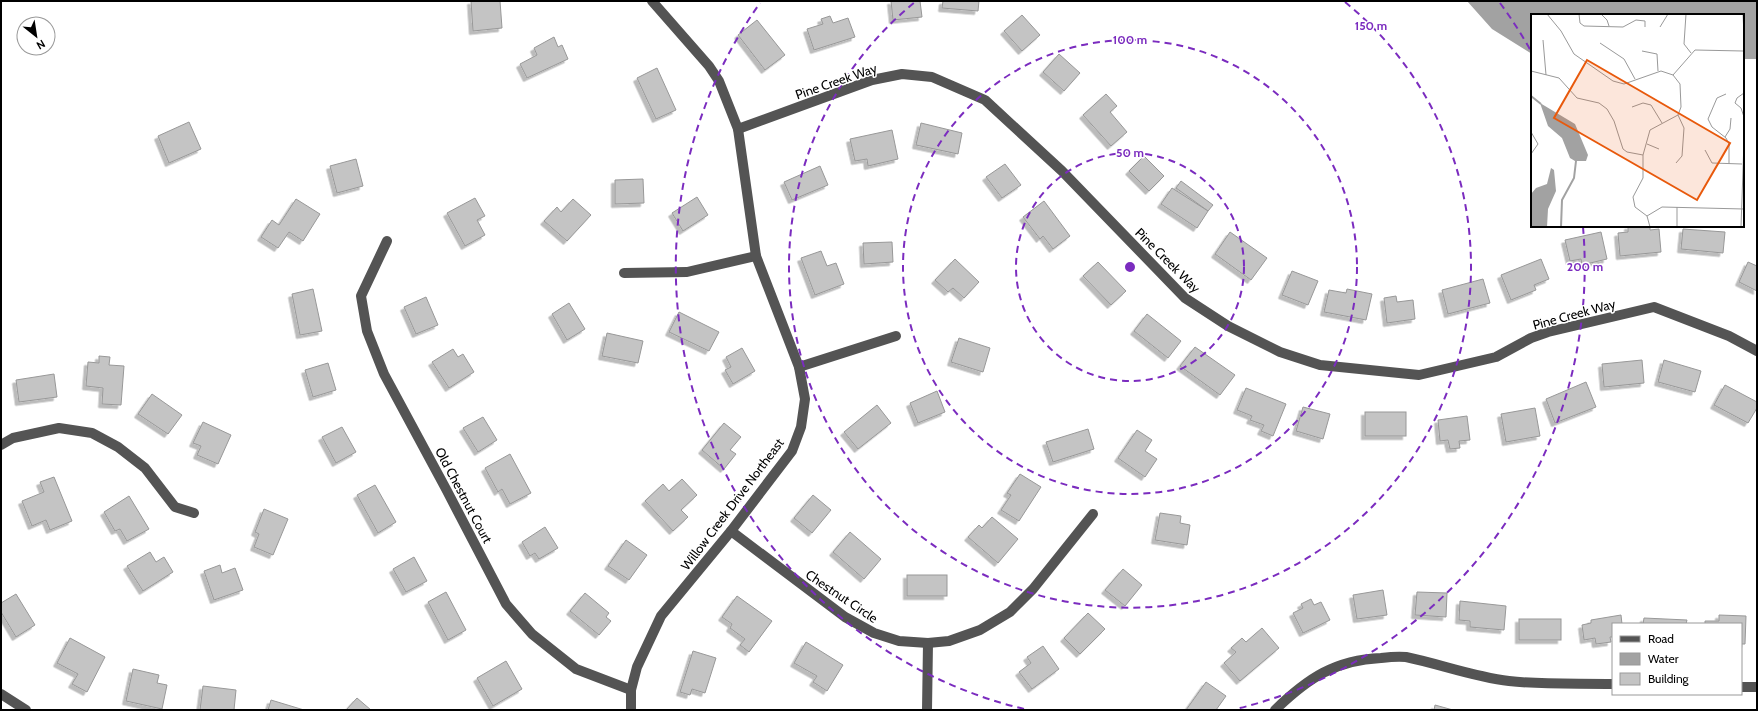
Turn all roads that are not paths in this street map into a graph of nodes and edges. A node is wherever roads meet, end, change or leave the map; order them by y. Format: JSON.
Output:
{"nodes":[{"id":1,"x":652,"y":1,"type":"edge"},
{"id":2,"x":738,"y":129,"type":"junction"},
{"id":3,"x":387,"y":241,"type":"dead end"},
{"id":4,"x":756,"y":256,"type":"junction"},
{"id":5,"x":624,"y":273,"type":"dead end"},
{"id":6,"x":896,"y":336,"type":"dead end"},
{"id":7,"x":1757,"y":351,"type":"edge"},
{"id":8,"x":799,"y":366,"type":"junction"},
{"id":9,"x":1,"y":445,"type":"edge"},
{"id":10,"x":194,"y":513,"type":"dead end"},
{"id":11,"x":1093,"y":514,"type":"dead end"},
{"id":12,"x":731,"y":531,"type":"junction"},
{"id":13,"x":928,"y":643,"type":"junction"},
{"id":14,"x":1612,"y":684,"type":"edge"},
{"id":15,"x":1742,"y":687,"type":"edge"},
{"id":16,"x":1757,"y":687,"type":"edge"},
{"id":17,"x":631,"y":690,"type":"junction"},
{"id":18,"x":1,"y":694,"type":"edge"},
{"id":19,"x":26,"y":710,"type":"edge"},
{"id":20,"x":631,"y":710,"type":"edge"},
{"id":21,"x":927,"y":710,"type":"edge"},
{"id":22,"x":1275,"y":710,"type":"edge"}],
"edges":[{"from":1,"to":2,"type":"street","name":"Willow Creek Drive Northeast"},
{"from":2,"to":4,"type":"street","name":"Willow Creek Drive Northeast"},
{"from":2,"to":7,"type":"street","name":"Pine Creek Way"},
{"from":3,"to":17,"type":"street","name":"Old Chestnut Court"},
{"from":4,"to":5,"type":"street"},
{"from":4,"to":8,"type":"street","name":"Willow Creek Drive Northeast"},
{"from":6,"to":8,"type":"street"},
{"from":8,"to":12,"type":"street","name":"Willow Creek Drive Northeast"},
{"from":9,"to":10,"type":"street"},
{"from":11,"to":13,"type":"street","name":"Chestnut Circle"},
{"from":12,"to":13,"type":"street","name":"Chestnut Circle"},
{"from":12,"to":17,"type":"street","name":"Willow Creek Drive Northeast"},
{"from":13,"to":21,"type":"street"},
{"from":14,"to":22,"type":"street"},
{"from":15,"to":16,"type":"street"},
{"from":17,"to":20,"type":"street","name":"Willow Creek Drive Northeast"},
{"from":18,"to":19,"type":"street"}]}
